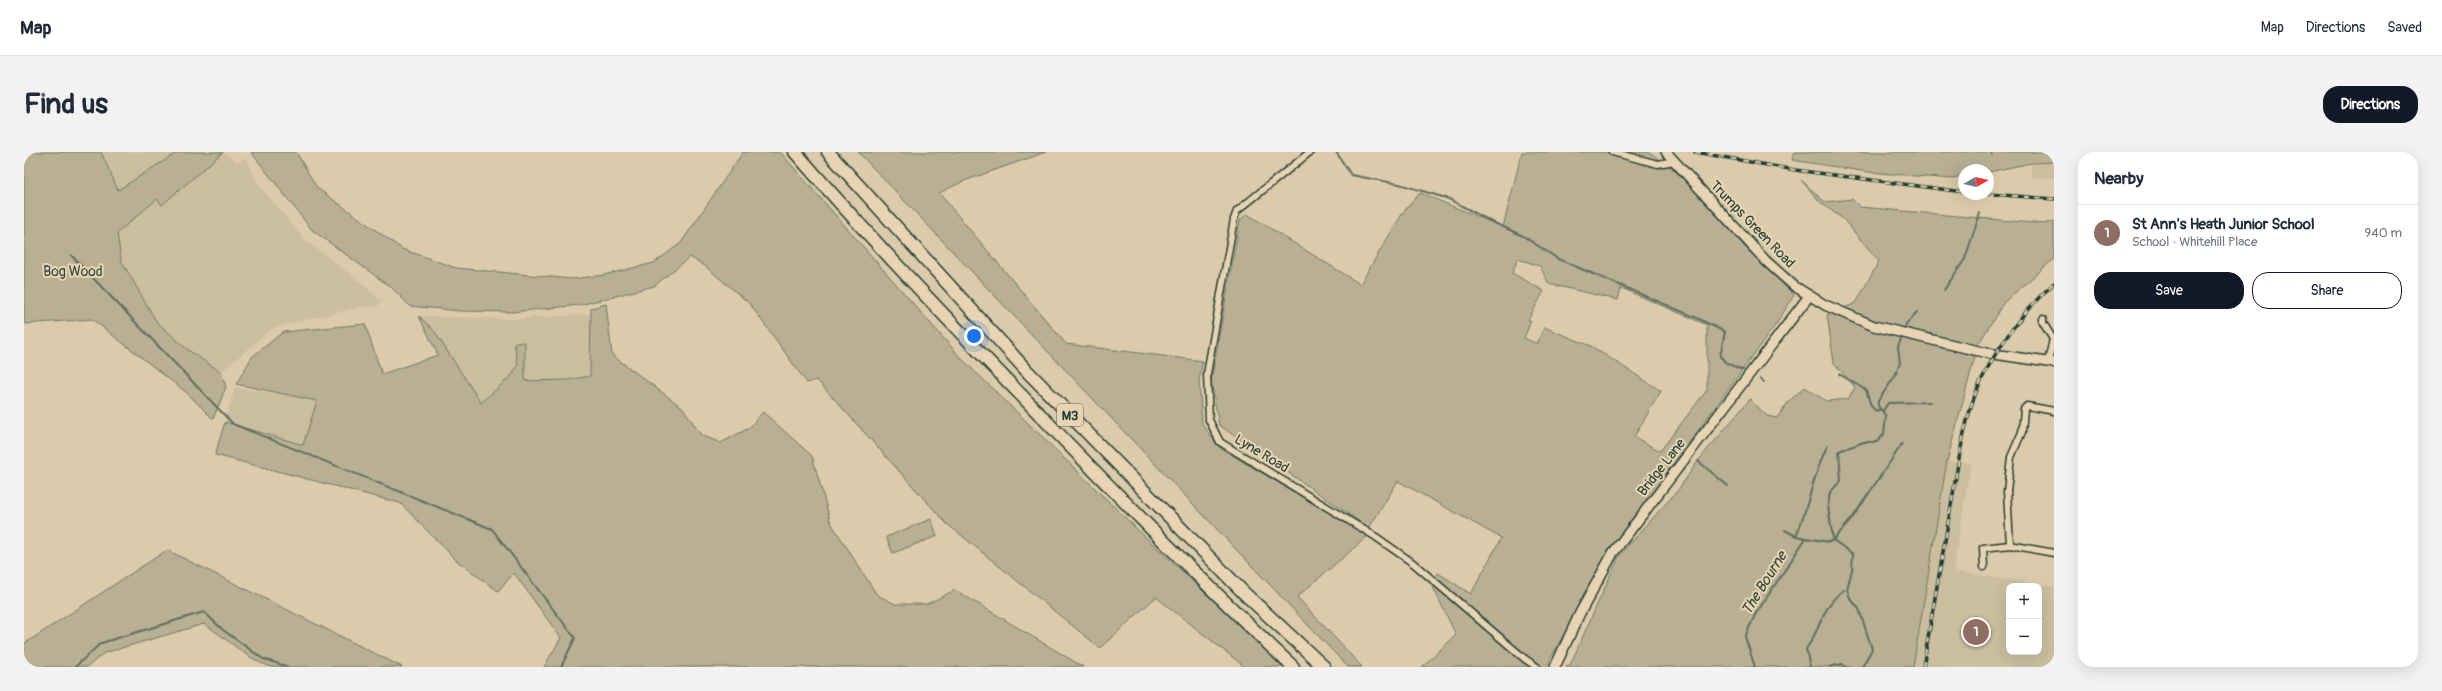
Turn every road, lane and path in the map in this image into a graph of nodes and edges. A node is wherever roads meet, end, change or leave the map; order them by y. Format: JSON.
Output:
{"nodes":[{"id":1,"x":795,"y":152,"type":"edge"},
{"id":2,"x":828,"y":152,"type":"edge"},
{"id":3,"x":1310,"y":152,"type":"edge"},
{"id":4,"x":1612,"y":152,"type":"edge"},
{"id":5,"x":1666,"y":152,"type":"edge"},
{"id":6,"x":1674,"y":161,"type":"junction"},
{"id":7,"x":1809,"y":296,"type":"junction"},
{"id":8,"x":2043,"y":318,"type":"dead end"},
{"id":9,"x":2051,"y":363,"type":"edge"},
{"id":10,"x":2054,"y":411,"type":"edge"},
{"id":11,"x":2010,"y":545,"type":"junction"},
{"id":12,"x":2054,"y":553,"type":"edge"},
{"id":13,"x":1984,"y":567,"type":"dead end"},
{"id":14,"x":1293,"y":667,"type":"edge"},
{"id":15,"x":1324,"y":667,"type":"edge"},
{"id":16,"x":1537,"y":667,"type":"edge"},
{"id":17,"x":1555,"y":667,"type":"edge"}],
"edges":[{"from":1,"to":14,"type":"highway","number":"M3"},
{"from":2,"to":15,"type":"highway","number":"M3"},
{"from":3,"to":16,"type":"street","name":"Lyne Road"},
{"from":4,"to":6,"type":"street"},
{"from":5,"to":6,"type":"street","name":"Trumps Green Road"},
{"from":6,"to":7,"type":"street","name":"Trumps Green Road"},
{"from":7,"to":9,"type":"street","name":"Trumps Green Road"},
{"from":7,"to":17,"type":"street","name":"Bridge Lane"},
{"from":8,"to":9,"type":"street"},
{"from":10,"to":11,"type":"street"},
{"from":11,"to":12,"type":"street"},
{"from":11,"to":13,"type":"street"}]}
